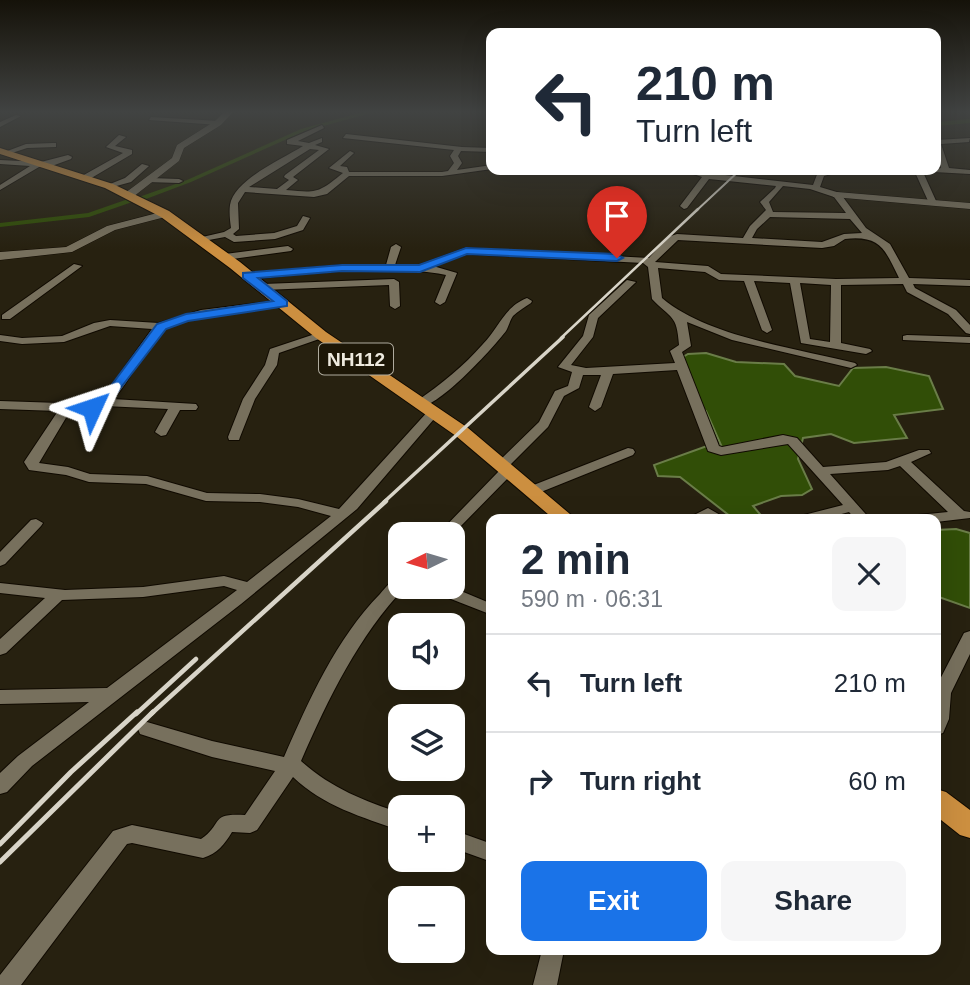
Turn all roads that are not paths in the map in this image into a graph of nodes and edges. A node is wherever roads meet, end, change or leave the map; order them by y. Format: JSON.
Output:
{"nodes":[{"id":1,"x":10,"y":157,"type":"edge"},
{"id":2,"x":68,"y":157,"type":"dead end"},
{"id":3,"x":121,"y":157,"type":"edge"},
{"id":4,"x":177,"y":157,"type":"edge"},
{"id":5,"x":290,"y":157,"type":"edge"},
{"id":6,"x":314,"y":157,"type":"edge"},
{"id":7,"x":345,"y":157,"type":"edge"},
{"id":8,"x":455,"y":157,"type":"edge"},
{"id":9,"x":42,"y":165,"type":"junction"},
{"id":10,"x":145,"y":166,"type":"dead end"},
{"id":11,"x":486,"y":168,"type":"edge"},
{"id":12,"x":941,"y":170,"type":"edge"},
{"id":13,"x":970,"y":172,"type":"edge"},
{"id":14,"x":450,"y":173,"type":"junction"},
{"id":15,"x":347,"y":174,"type":"junction"},
{"id":16,"x":704,"y":175,"type":"edge"},
{"id":17,"x":821,"y":175,"type":"edge"},
{"id":18,"x":919,"y":175,"type":"edge"},
{"id":19,"x":707,"y":176,"type":"junction"},
{"id":20,"x":85,"y":178,"type":"junction"},
{"id":21,"x":150,"y":180,"type":"junction"},
{"id":22,"x":178,"y":181,"type":"dead end"},
{"id":23,"x":780,"y":183,"type":"junction"},
{"id":24,"x":109,"y":186,"type":"junction"},
{"id":25,"x":0,"y":188,"type":"edge"},
{"id":26,"x":816,"y":188,"type":"junction"},
{"id":27,"x":240,"y":191,"type":"junction"},
{"id":28,"x":278,"y":193,"type":"junction"},
{"id":29,"x":837,"y":195,"type":"junction"},
{"id":30,"x":135,"y":198,"type":"junction"},
{"id":31,"x":933,"y":203,"type":"junction"},
{"id":32,"x":684,"y":206,"type":"dead end"},
{"id":33,"x":970,"y":206,"type":"edge"},
{"id":34,"x":165,"y":214,"type":"junction"},
{"id":35,"x":768,"y":214,"type":"junction"},
{"id":36,"x":852,"y":216,"type":"junction"},
{"id":37,"x":306,"y":218,"type":"dead end"},
{"id":38,"x":227,"y":234,"type":"junction"},
{"id":39,"x":875,"y":237,"type":"junction"},
{"id":40,"x":201,"y":240,"type":"junction"},
{"id":41,"x":747,"y":242,"type":"junction"},
{"id":42,"x":396,"y":247,"type":"dead end"},
{"id":43,"x":288,"y":249,"type":"dead end"},
{"id":44,"x":0,"y":256,"type":"edge"},
{"id":45,"x":225,"y":257,"type":"junction"},
{"id":46,"x":651,"y":264,"type":"junction"},
{"id":47,"x":77,"y":266,"type":"dead end"},
{"id":48,"x":390,"y":267,"type":"junction"},
{"id":49,"x":426,"y":268,"type":"junction"},
{"id":50,"x":247,"y":275,"type":"junction"},
{"id":51,"x":748,"y":278,"type":"junction"},
{"id":52,"x":904,"y":280,"type":"junction"},
{"id":53,"x":795,"y":281,"type":"junction"},
{"id":54,"x":631,"y":282,"type":"dead end"},
{"id":55,"x":836,"y":282,"type":"junction"},
{"id":56,"x":970,"y":283,"type":"edge"},
{"id":57,"x":262,"y":287,"type":"junction"},
{"id":58,"x":527,"y":301,"type":"dead end"},
{"id":59,"x":440,"y":302,"type":"dead end"},
{"id":60,"x":283,"y":303,"type":"junction"},
{"id":61,"x":395,"y":306,"type":"dead end"},
{"id":62,"x":3,"y":316,"type":"edge"},
{"id":63,"x":681,"y":316,"type":"junction"},
{"id":64,"x":161,"y":326,"type":"junction"},
{"id":65,"x":0,"y":329,"type":"edge"},
{"id":66,"x":767,"y":330,"type":"dead end"},
{"id":67,"x":970,"y":331,"type":"edge"},
{"id":68,"x":321,"y":335,"type":"junction"},
{"id":69,"x":0,"y":338,"type":"edge"},
{"id":70,"x":907,"y":338,"type":"dead end"},
{"id":71,"x":970,"y":340,"type":"edge"},
{"id":72,"x":835,"y":346,"type":"junction"},
{"id":73,"x":866,"y":351,"type":"dead end"},
{"id":74,"x":851,"y":365,"type":"dead end"},
{"id":75,"x":682,"y":366,"type":"junction"},
{"id":76,"x":608,"y":370,"type":"junction"},
{"id":77,"x":578,"y":371,"type":"junction"},
{"id":78,"x":104,"y":402,"type":"junction"},
{"id":79,"x":0,"y":405,"type":"edge"},
{"id":80,"x":176,"y":406,"type":"junction"},
{"id":81,"x":192,"y":407,"type":"dead end"},
{"id":82,"x":595,"y":407,"type":"dead end"},
{"id":83,"x":427,"y":408,"type":"junction"},
{"id":84,"x":65,"y":409,"type":"junction"},
{"id":85,"x":161,"y":432,"type":"dead end"},
{"id":86,"x":234,"y":437,"type":"dead end"},
{"id":87,"x":628,"y":452,"type":"dead end"},
{"id":88,"x":924,"y":453,"type":"dead end"},
{"id":89,"x":903,"y":462,"type":"junction"},
{"id":90,"x":505,"y":468,"type":"junction"},
{"id":91,"x":818,"y":471,"type":"junction"},
{"id":92,"x":531,"y":491,"type":"junction"},
{"id":93,"x":852,"y":507,"type":"junction"},
{"id":94,"x":341,"y":514,"type":"junction"},
{"id":95,"x":560,"y":514,"type":"edge"},
{"id":96,"x":825,"y":514,"type":"edge"},
{"id":97,"x":858,"y":514,"type":"edge"},
{"id":98,"x":965,"y":515,"type":"edge"},
{"id":99,"x":941,"y":517,"type":"edge"},
{"id":100,"x":456,"y":522,"type":"edge"},
{"id":101,"x":36,"y":523,"type":"dead end"},
{"id":102,"x":0,"y":561,"type":"edge"},
{"id":103,"x":250,"y":588,"type":"junction"},
{"id":104,"x":0,"y":589,"type":"edge"},
{"id":105,"x":388,"y":594,"type":"edge"},
{"id":106,"x":57,"y":596,"type":"junction"},
{"id":107,"x":465,"y":599,"type":"edge"},
{"id":108,"x":486,"y":607,"type":"edge"},
{"id":109,"x":970,"y":637,"type":"edge"},
{"id":110,"x":0,"y":649,"type":"edge"},
{"id":111,"x":111,"y":695,"type":"junction"},
{"id":112,"x":0,"y":697,"type":"edge"},
{"id":113,"x":941,"y":698,"type":"edge"},
{"id":114,"x":147,"y":729,"type":"dead end"},
{"id":115,"x":290,"y":764,"type":"junction"},
{"id":116,"x":0,"y":786,"type":"edge"},
{"id":117,"x":941,"y":804,"type":"edge"},
{"id":118,"x":388,"y":816,"type":"edge"},
{"id":119,"x":970,"y":826,"type":"edge"},
{"id":120,"x":465,"y":843,"type":"edge"},
{"id":121,"x":486,"y":851,"type":"edge"},
{"id":122,"x":552,"y":955,"type":"edge"},
{"id":123,"x":7,"y":985,"type":"edge"},
{"id":124,"x":545,"y":985,"type":"edge"}],
"edges":[{"from":1,"to":9,"type":"highway","number":"NH112"},
{"from":2,"to":9,"type":"street"},
{"from":3,"to":20,"type":"street"},
{"from":4,"to":21,"type":"street"},
{"from":5,"to":27,"type":"street"},
{"from":6,"to":28,"type":"street"},
{"from":7,"to":15,"type":"street"},
{"from":8,"to":14,"type":"street"},
{"from":9,"to":20,"type":"highway","number":"NH112"},
{"from":9,"to":25,"type":"street"},
{"from":10,"to":24,"type":"street"},
{"from":11,"to":14,"type":"street"},
{"from":12,"to":13,"type":"street"},
{"from":14,"to":15,"type":"street"},
{"from":15,"to":28,"type":"street"},
{"from":16,"to":19,"type":"street"},
{"from":17,"to":26,"type":"street"},
{"from":18,"to":31,"type":"street"},
{"from":19,"to":23,"type":"street"},
{"from":19,"to":32,"type":"street"},
{"from":20,"to":24,"type":"highway","number":"NH112"},
{"from":21,"to":22,"type":"street"},
{"from":21,"to":30,"type":"street"},
{"from":23,"to":26,"type":"street"},
{"from":23,"to":35,"type":"street"},
{"from":24,"to":30,"type":"highway","number":"NH112"},
{"from":26,"to":29,"type":"street"},
{"from":27,"to":28,"type":"street"},
{"from":27,"to":38,"type":"street"},
{"from":29,"to":31,"type":"street"},
{"from":29,"to":36,"type":"street"},
{"from":30,"to":34,"type":"highway","number":"NH112"},
{"from":31,"to":33,"type":"street"},
{"from":34,"to":40,"type":"highway","number":"NH112"},
{"from":34,"to":44,"type":"street"},
{"from":35,"to":36,"type":"street"},
{"from":35,"to":41,"type":"street"},
{"from":36,"to":39,"type":"street"},
{"from":37,"to":38,"type":"street"},
{"from":38,"to":40,"type":"street"},
{"from":39,"to":41,"type":"street"},
{"from":39,"to":52,"type":"street"},
{"from":40,"to":45,"type":"highway","number":"NH112"},
{"from":41,"to":46,"type":"street"},
{"from":42,"to":48,"type":"street"},
{"from":43,"to":45,"type":"street"},
{"from":45,"to":50,"type":"highway","number":"NH112"},
{"from":46,"to":49,"type":"street"},
{"from":46,"to":51,"type":"street"},
{"from":46,"to":63,"type":"street"},
{"from":47,"to":62,"type":"street"},
{"from":48,"to":49,"type":"street"},
{"from":48,"to":50,"type":"street"},
{"from":49,"to":59,"type":"street"},
{"from":50,"to":57,"type":"highway","number":"NH112"},
{"from":51,"to":53,"type":"street"},
{"from":51,"to":66,"type":"street"},
{"from":52,"to":55,"type":"street"},
{"from":52,"to":56,"type":"street"},
{"from":52,"to":67,"type":"street"},
{"from":53,"to":55,"type":"street"},
{"from":53,"to":72,"type":"street"},
{"from":54,"to":77,"type":"street"},
{"from":55,"to":72,"type":"street"},
{"from":57,"to":60,"type":"highway","number":"NH112"},
{"from":57,"to":61,"type":"street"},
{"from":58,"to":83,"type":"street"},
{"from":60,"to":64,"type":"street"},
{"from":60,"to":68,"type":"highway","number":"NH112"},
{"from":62,"to":65,"type":"street"},
{"from":63,"to":74,"type":"street"},
{"from":63,"to":75,"type":"street"},
{"from":64,"to":69,"type":"street"},
{"from":64,"to":78,"type":"street"},
{"from":68,"to":83,"type":"highway","number":"NH112"},
{"from":68,"to":86,"type":"street"},
{"from":70,"to":71,"type":"street"},
{"from":72,"to":73,"type":"street"},
{"from":75,"to":76,"type":"street"},
{"from":75,"to":91,"type":"street"},
{"from":76,"to":77,"type":"street"},
{"from":76,"to":82,"type":"street"},
{"from":77,"to":90,"type":"street"},
{"from":78,"to":80,"type":"street"},
{"from":78,"to":84,"type":"street"},
{"from":79,"to":84,"type":"street"},
{"from":80,"to":81,"type":"street"},
{"from":80,"to":85,"type":"street"},
{"from":83,"to":90,"type":"highway","number":"NH112"},
{"from":83,"to":94,"type":"street"},
{"from":84,"to":94,"type":"street"},
{"from":87,"to":92,"type":"street"},
{"from":88,"to":89,"type":"street"},
{"from":89,"to":91,"type":"street"},
{"from":89,"to":98,"type":"street"},
{"from":90,"to":92,"type":"highway","number":"NH112"},
{"from":90,"to":100,"type":"street"},
{"from":91,"to":93,"type":"street"},
{"from":92,"to":95,"type":"highway","number":"NH112"},
{"from":93,"to":96,"type":"street"},
{"from":93,"to":97,"type":"street"},
{"from":94,"to":103,"type":"street"},
{"from":98,"to":99,"type":"street"},
{"from":101,"to":102,"type":"street"},
{"from":103,"to":106,"type":"street"},
{"from":103,"to":111,"type":"street"},
{"from":104,"to":106,"type":"street"},
{"from":105,"to":115,"type":"street"},
{"from":106,"to":110,"type":"street"},
{"from":107,"to":108,"type":"street"},
{"from":109,"to":113,"type":"street"},
{"from":111,"to":112,"type":"street"},
{"from":111,"to":116,"type":"street"},
{"from":114,"to":115,"type":"street"},
{"from":115,"to":118,"type":"street"},
{"from":115,"to":123,"type":"street"},
{"from":117,"to":119,"type":"highway"},
{"from":120,"to":121,"type":"street"},
{"from":122,"to":124,"type":"street"}]}
